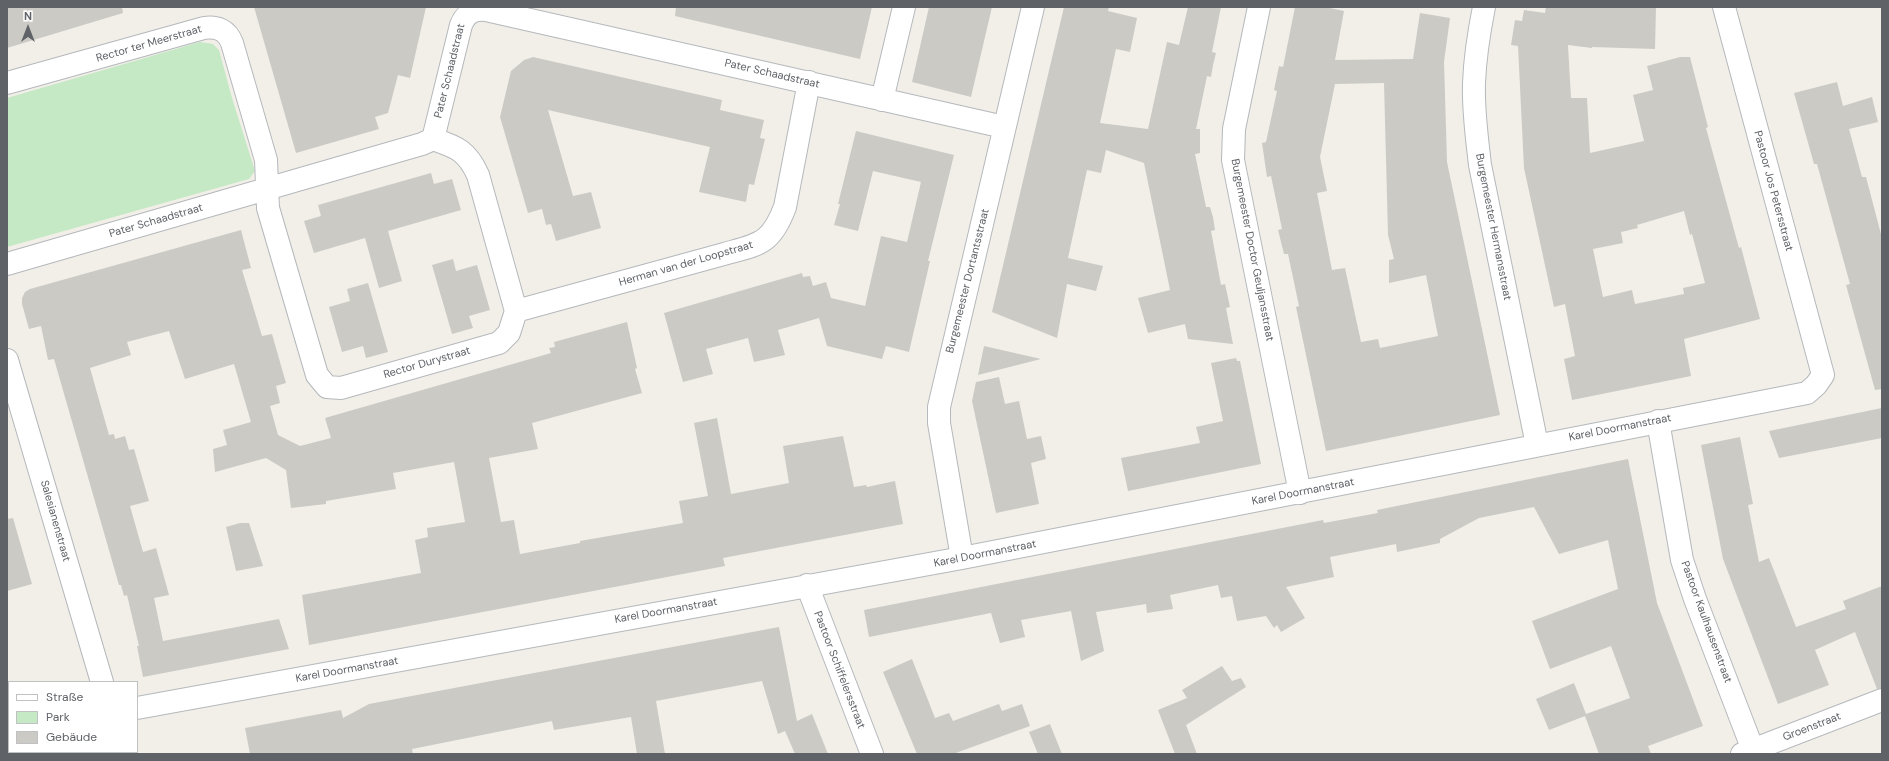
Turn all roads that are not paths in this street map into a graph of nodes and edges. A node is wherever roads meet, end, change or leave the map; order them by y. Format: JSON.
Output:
{"nodes":[{"id":1,"x":904,"y":7,"type":"edge"},
{"id":2,"x":1033,"y":7,"type":"edge"},
{"id":3,"x":1259,"y":7,"type":"edge"},
{"id":4,"x":1484,"y":7,"type":"edge"},
{"id":5,"x":1724,"y":7,"type":"edge"},
{"id":6,"x":540,"y":15,"type":"edge"},
{"id":7,"x":810,"y":82,"type":"junction"},
{"id":8,"x":7,"y":83,"type":"edge"},
{"id":9,"x":882,"y":100,"type":"junction"},
{"id":10,"x":1004,"y":127,"type":"junction"},
{"id":11,"x":433,"y":138,"type":"junction"},
{"id":12,"x":268,"y":188,"type":"junction"},
{"id":13,"x":7,"y":264,"type":"edge"},
{"id":14,"x":516,"y":310,"type":"junction"},
{"id":15,"x":7,"y":360,"type":"edge"},
{"id":16,"x":1822,"y":375,"type":"joint"},
{"id":17,"x":1658,"y":421,"type":"junction"},
{"id":18,"x":1537,"y":445,"type":"junction"},
{"id":19,"x":1300,"y":493,"type":"junction"},
{"id":20,"x":962,"y":558,"type":"junction"},
{"id":21,"x":806,"y":586,"type":"junction"},
{"id":22,"x":102,"y":681,"type":"edge"},
{"id":23,"x":1882,"y":700,"type":"edge"},
{"id":24,"x":138,"y":708,"type":"edge"},
{"id":25,"x":1748,"y":752,"type":"edge"},
{"id":26,"x":872,"y":754,"type":"edge"}],
"edges":[{"from":1,"to":9,"type":"street"},
{"from":2,"to":10,"type":"street","name":"Burgemeester Dortantsstraat"},
{"from":3,"to":19,"type":"street","name":"Burgemeester Doctor Geuljansstraat"},
{"from":4,"to":18,"type":"street","name":"Burgemeester Hermansstraat"},
{"from":5,"to":16,"type":"street","name":"Pastoor Jos Petersstraat"},
{"from":6,"to":7,"type":"street","name":"Pater Schaadstraat"},
{"from":6,"to":11,"type":"street","name":"Pater Schaadstraat"},
{"from":7,"to":9,"type":"street","name":"Pater Schaadstraat"},
{"from":7,"to":14,"type":"street","name":"Herman van der Loopstraat"},
{"from":8,"to":12,"type":"street","name":"Rector ter Meerstraat"},
{"from":9,"to":10,"type":"street","name":"Pater Schaadstraat"},
{"from":10,"to":20,"type":"street","name":"Burgemeester Dortantsstraat"},
{"from":11,"to":12,"type":"street","name":"Pater Schaadstraat"},
{"from":11,"to":14,"type":"street"},
{"from":12,"to":13,"type":"street","name":"Pater Schaadstraat"},
{"from":12,"to":14,"type":"street","name":"Rector Durystraat"},
{"from":15,"to":22,"type":"street","name":"Salesianenstraat"},
{"from":16,"to":17,"type":"street","name":"Karel Doormanstraat"},
{"from":17,"to":18,"type":"street","name":"Karel Doormanstraat"},
{"from":17,"to":25,"type":"street","name":"Pastoor Kaulhausenstraat"},
{"from":18,"to":19,"type":"street","name":"Karel Doormanstraat"},
{"from":19,"to":20,"type":"street","name":"Karel Doormanstraat"},
{"from":20,"to":21,"type":"street","name":"Karel Doormanstraat"},
{"from":21,"to":24,"type":"street","name":"Karel Doormanstraat"},
{"from":21,"to":26,"type":"street","name":"Pastoor Schiffelersstraat"},
{"from":23,"to":25,"type":"street","name":"Groenstraat"}]}
